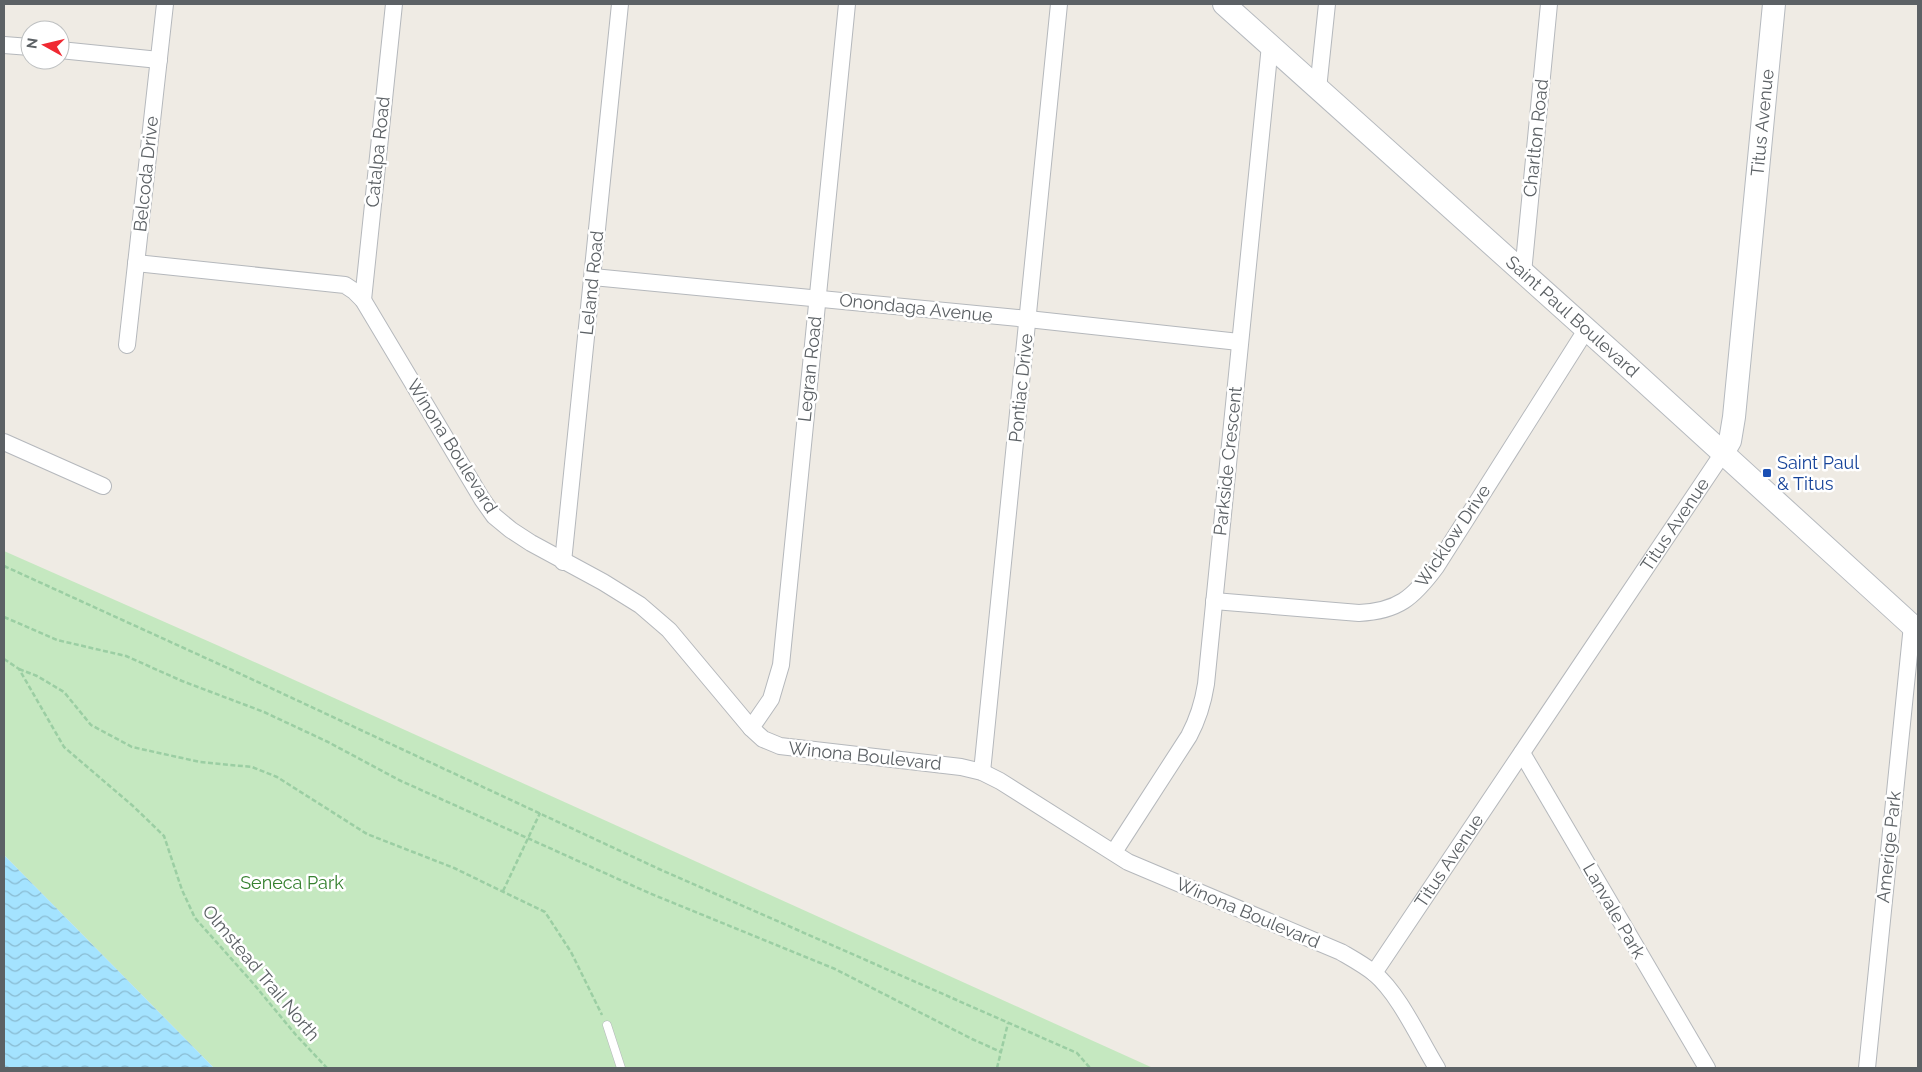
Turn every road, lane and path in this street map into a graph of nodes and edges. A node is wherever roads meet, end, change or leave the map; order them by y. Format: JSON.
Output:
{"nodes":[{"id":1,"x":165,"y":4,"type":"edge"},
{"id":2,"x":394,"y":4,"type":"edge"},
{"id":3,"x":620,"y":4,"type":"edge"},
{"id":4,"x":847,"y":4,"type":"edge"},
{"id":5,"x":1060,"y":4,"type":"edge"},
{"id":6,"x":1224,"y":4,"type":"edge"},
{"id":7,"x":1327,"y":4,"type":"edge"},
{"id":8,"x":1549,"y":4,"type":"edge"},
{"id":9,"x":1774,"y":4,"type":"edge"},
{"id":10,"x":4,"y":45,"type":"edge"},
{"id":11,"x":1270,"y":45,"type":"junction"},
{"id":12,"x":20,"y":46,"type":"edge"},
{"id":13,"x":70,"y":51,"type":"edge"},
{"id":14,"x":159,"y":60,"type":"junction"},
{"id":15,"x":1318,"y":89,"type":"junction"},
{"id":16,"x":136,"y":263,"type":"junction"},
{"id":17,"x":1523,"y":273,"type":"junction"},
{"id":18,"x":593,"y":277,"type":"junction"},
{"id":19,"x":817,"y":299,"type":"junction"},
{"id":20,"x":363,"y":300,"type":"junction"},
{"id":21,"x":1028,"y":319,"type":"junction"},
{"id":22,"x":1586,"y":330,"type":"junction"},
{"id":23,"x":1239,"y":342,"type":"junction"},
{"id":24,"x":127,"y":345,"type":"dead end"},
{"id":25,"x":4,"y":442,"type":"edge"},
{"id":26,"x":1723,"y":453,"type":"junction"},
{"id":27,"x":103,"y":486,"type":"dead end"},
{"id":28,"x":563,"y":562,"type":"junction"},
{"id":29,"x":4,"y":566,"type":"edge"},
{"id":30,"x":1214,"y":602,"type":"junction"},
{"id":31,"x":4,"y":617,"type":"edge"},
{"id":32,"x":1915,"y":628,"type":"edge"},
{"id":33,"x":4,"y":659,"type":"edge"},
{"id":34,"x":19,"y":669,"type":"junction"},
{"id":35,"x":751,"y":728,"type":"junction"},
{"id":36,"x":1522,"y":753,"type":"junction"},
{"id":37,"x":982,"y":772,"type":"junction"},
{"id":38,"x":540,"y":813,"type":"junction"},
{"id":39,"x":528,"y":837,"type":"junction"},
{"id":40,"x":1114,"y":852,"type":"junction"},
{"id":41,"x":503,"y":891,"type":"junction"},
{"id":42,"x":1374,"y":973,"type":"junction"},
{"id":43,"x":1008,"y":1023,"type":"junction"},
{"id":44,"x":607,"y":1026,"type":"joint"},
{"id":45,"x":1001,"y":1052,"type":"junction"},
{"id":46,"x":327,"y":1068,"type":"edge"},
{"id":47,"x":621,"y":1068,"type":"edge"},
{"id":48,"x":997,"y":1068,"type":"edge"},
{"id":49,"x":1090,"y":1068,"type":"edge"},
{"id":50,"x":1436,"y":1068,"type":"edge"},
{"id":51,"x":1707,"y":1068,"type":"edge"},
{"id":52,"x":1867,"y":1068,"type":"edge"}],
"edges":[{"from":1,"to":14,"type":"street","name":"Belcoda Drive"},
{"from":2,"to":20,"type":"street","name":"Catalpa Road"},
{"from":3,"to":18,"type":"street","name":"Leland Road"},
{"from":4,"to":19,"type":"street","name":"Legran Road"},
{"from":5,"to":21,"type":"street","name":"Pontiac Drive"},
{"from":6,"to":11,"type":"main road","name":"Saint Paul Boulevard"},
{"from":7,"to":15,"type":"street"},
{"from":8,"to":17,"type":"street","name":"Charlton Road"},
{"from":9,"to":26,"type":"main road","name":"Titus Avenue"},
{"from":10,"to":12,"type":"street"},
{"from":11,"to":15,"type":"main road","name":"Saint Paul Boulevard"},
{"from":11,"to":23,"type":"street","name":"Parkside Crescent"},
{"from":13,"to":14,"type":"street"},
{"from":14,"to":16,"type":"street","name":"Belcoda Drive"},
{"from":15,"to":17,"type":"main road","name":"Saint Paul Boulevard"},
{"from":16,"to":20,"type":"street","name":"Winona Boulevard"},
{"from":16,"to":24,"type":"street","name":"Belcoda Drive"},
{"from":17,"to":22,"type":"main road","name":"Saint Paul Boulevard"},
{"from":18,"to":19,"type":"street","name":"Onondaga Avenue"},
{"from":18,"to":28,"type":"street","name":"Leland Road"},
{"from":19,"to":21,"type":"street","name":"Onondaga Avenue"},
{"from":19,"to":35,"type":"street","name":"Legran Road"},
{"from":20,"to":28,"type":"street","name":"Winona Boulevard"},
{"from":21,"to":23,"type":"street","name":"Onondaga Avenue"},
{"from":21,"to":37,"type":"street","name":"Pontiac Drive"},
{"from":22,"to":26,"type":"main road","name":"Saint Paul Boulevard"},
{"from":22,"to":30,"type":"street","name":"Wicklow Drive"},
{"from":23,"to":30,"type":"street","name":"Parkside Crescent"},
{"from":25,"to":27,"type":"street"},
{"from":26,"to":32,"type":"main road","name":"Saint Paul Boulevard"},
{"from":26,"to":36,"type":"street","name":"Titus Avenue"},
{"from":28,"to":35,"type":"street","name":"Winona Boulevard"},
{"from":29,"to":38,"type":"path"},
{"from":30,"to":40,"type":"street","name":"Parkside Crescent"},
{"from":31,"to":39,"type":"path"},
{"from":32,"to":52,"type":"street","name":"Amerige Park"},
{"from":33,"to":34,"type":"path","name":"Olmstead Trail North"},
{"from":34,"to":41,"type":"path"},
{"from":34,"to":46,"type":"path","name":"Olmstead Trail North"},
{"from":35,"to":37,"type":"street","name":"Winona Boulevard"},
{"from":36,"to":42,"type":"street","name":"Titus Avenue"},
{"from":36,"to":51,"type":"street","name":"Lanvale Park"},
{"from":37,"to":40,"type":"street","name":"Winona Boulevard"},
{"from":38,"to":39,"type":"path"},
{"from":38,"to":43,"type":"path"},
{"from":39,"to":41,"type":"path"},
{"from":39,"to":45,"type":"path"},
{"from":40,"to":42,"type":"street","name":"Winona Boulevard"},
{"from":41,"to":44,"type":"path"},
{"from":42,"to":50,"type":"street","name":"Winona Boulevard"},
{"from":43,"to":45,"type":"path"},
{"from":43,"to":49,"type":"path"},
{"from":44,"to":47,"type":"lane"},
{"from":45,"to":48,"type":"path"}]}
